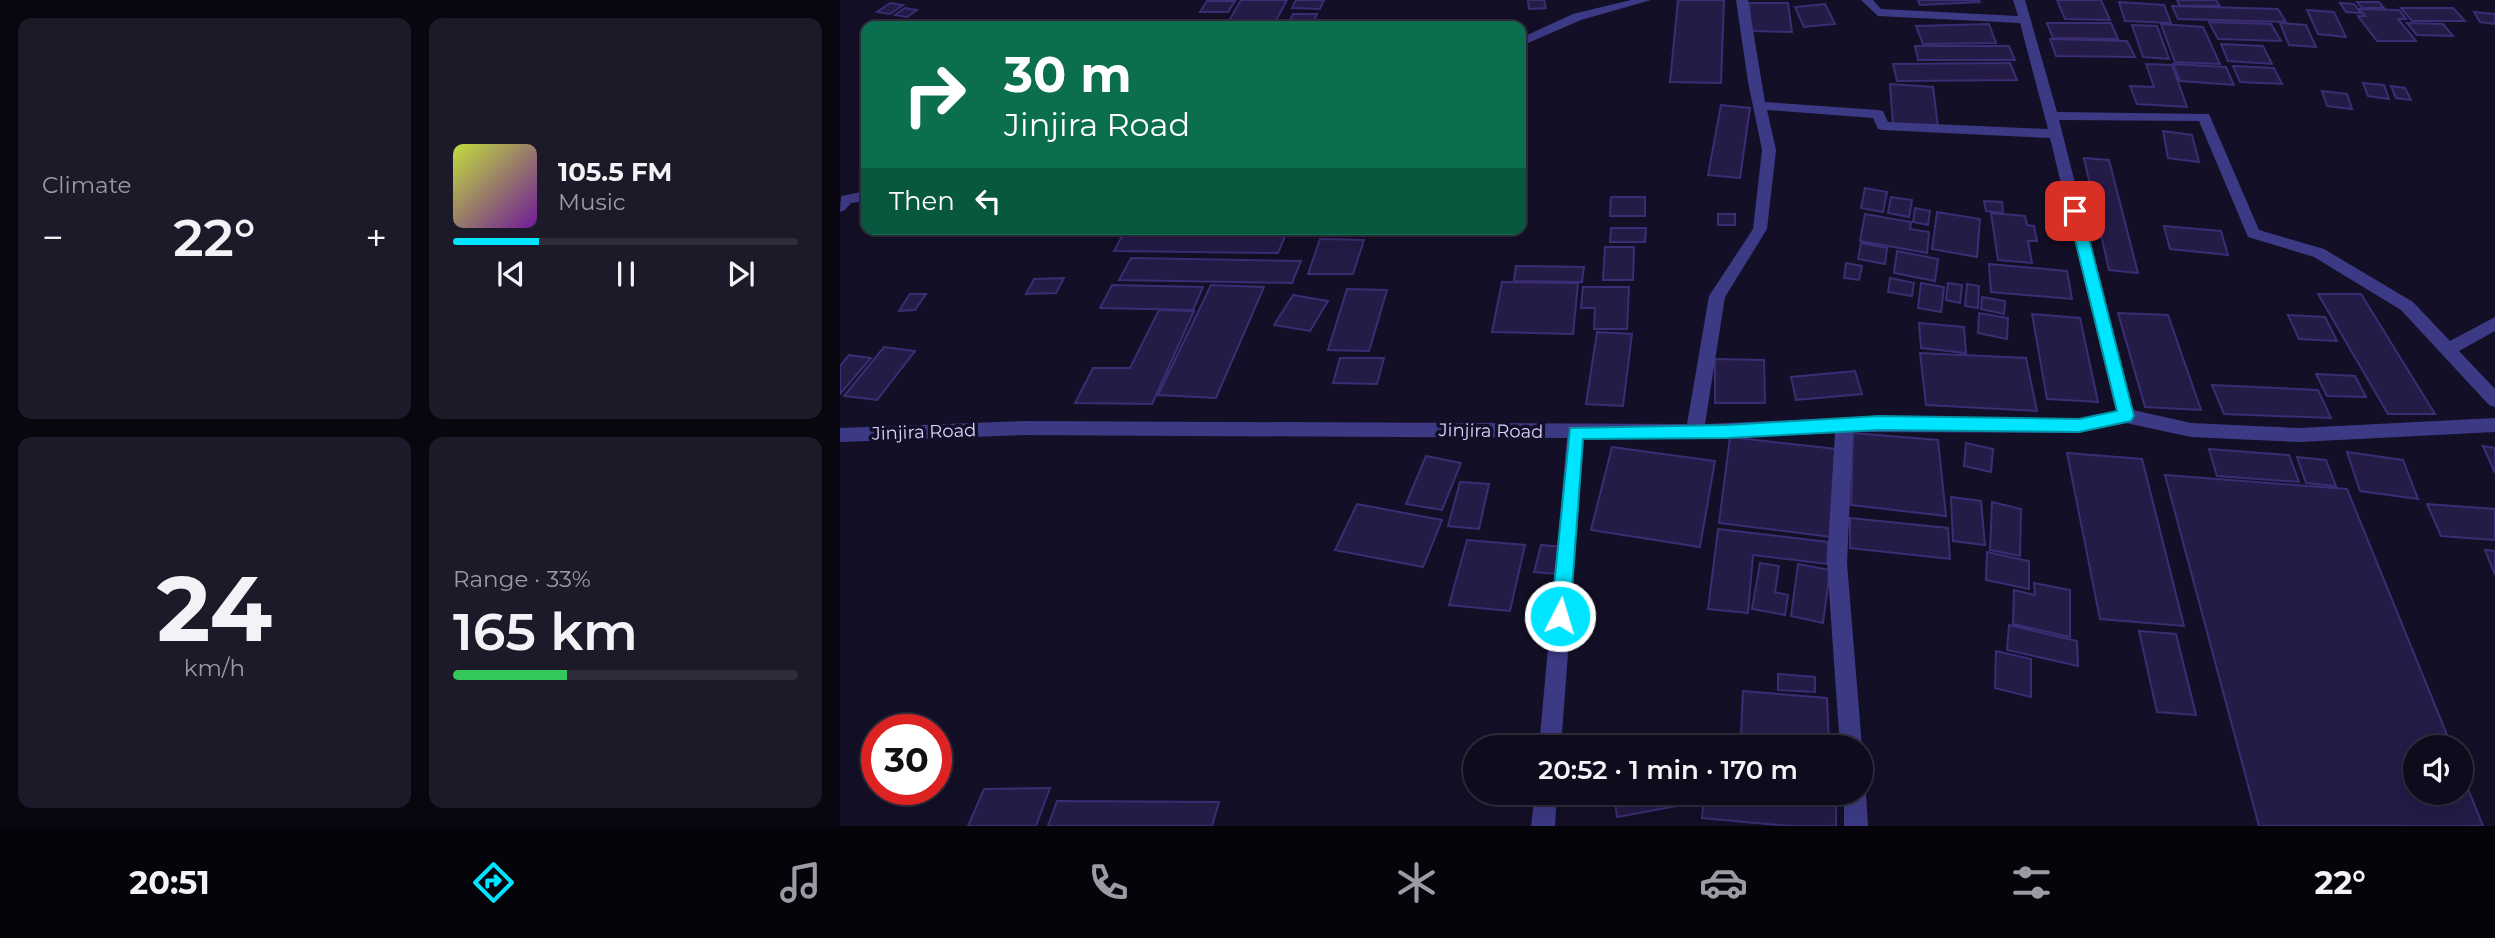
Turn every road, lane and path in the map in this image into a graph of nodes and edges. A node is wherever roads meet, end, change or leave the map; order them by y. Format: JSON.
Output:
{"nodes":[{"id":1,"x":1645,"y":0,"type":"edge"},
{"id":2,"x":1742,"y":0,"type":"edge"},
{"id":3,"x":1867,"y":0,"type":"edge"},
{"id":4,"x":2019,"y":0,"type":"edge"},
{"id":5,"x":2025,"y":20,"type":"junction"},
{"id":6,"x":1526,"y":40,"type":"edge"},
{"id":7,"x":1760,"y":106,"type":"junction"},
{"id":8,"x":2055,"y":125,"type":"junction"},
{"id":9,"x":861,"y":196,"type":"edge"},
{"id":10,"x":840,"y":207,"type":"edge"},
{"id":11,"x":2495,"y":323,"type":"edge"},
{"id":12,"x":2447,"y":349,"type":"junction"},
{"id":13,"x":2495,"y":400,"type":"edge"},
{"id":14,"x":2126,"y":416,"type":"junction"},
{"id":15,"x":1844,"y":425,"type":"junction"},
{"id":16,"x":2495,"y":425,"type":"edge"},
{"id":17,"x":1695,"y":431,"type":"junction"},
{"id":18,"x":1576,"y":432,"type":"junction"},
{"id":19,"x":840,"y":435,"type":"edge"},
{"id":20,"x":1551,"y":735,"type":"edge"},
{"id":21,"x":1850,"y":735,"type":"edge"},
{"id":22,"x":1545,"y":805,"type":"edge"},
{"id":23,"x":1855,"y":805,"type":"edge"},
{"id":24,"x":1543,"y":826,"type":"edge"},
{"id":25,"x":1856,"y":826,"type":"edge"}],
"edges":[{"from":1,"to":6,"type":"street"},
{"from":2,"to":7,"type":"street"},
{"from":3,"to":5,"type":"street"},
{"from":4,"to":5,"type":"street"},
{"from":5,"to":8,"type":"street"},
{"from":7,"to":8,"type":"street"},
{"from":7,"to":17,"type":"street"},
{"from":8,"to":12,"type":"street"},
{"from":8,"to":14,"type":"street"},
{"from":9,"to":10,"type":"street"},
{"from":11,"to":12,"type":"street"},
{"from":12,"to":13,"type":"street"},
{"from":14,"to":15,"type":"street","name":"Jinjira Road"},
{"from":14,"to":16,"type":"street"},
{"from":15,"to":17,"type":"street","name":"Jinjira Road"},
{"from":15,"to":21,"type":"street"},
{"from":17,"to":18,"type":"street","name":"Jinjira Road"},
{"from":18,"to":19,"type":"street","name":"Jinjira Road"},
{"from":18,"to":20,"type":"street"},
{"from":22,"to":24,"type":"street"},
{"from":23,"to":25,"type":"street"}]}
